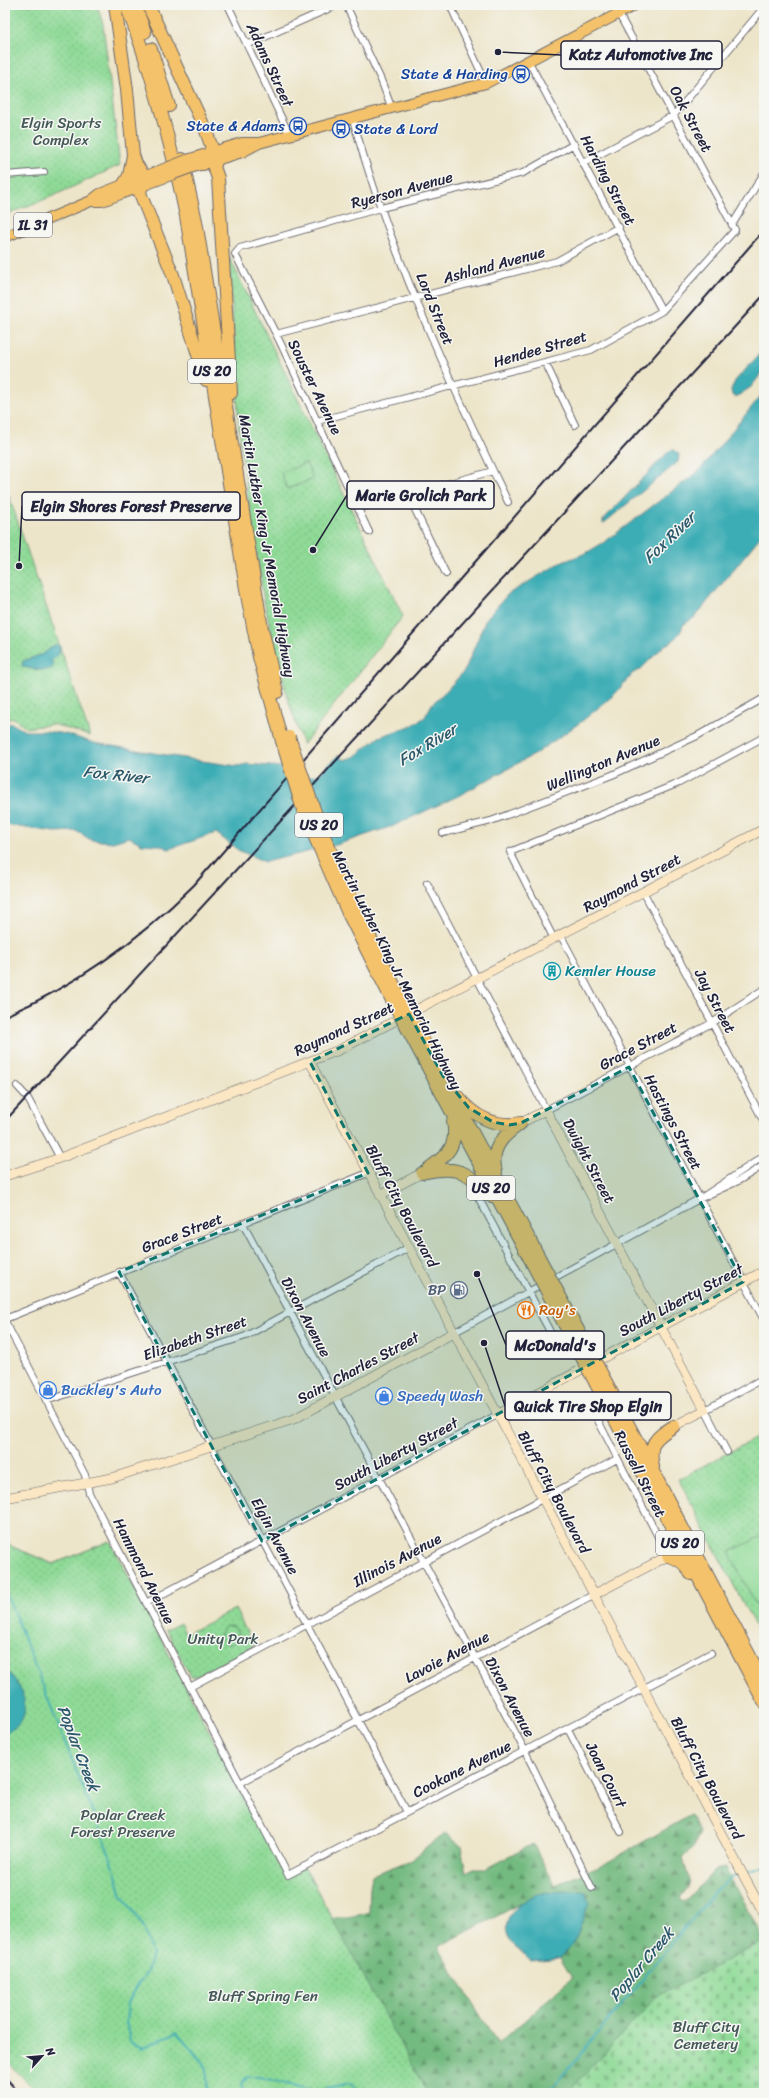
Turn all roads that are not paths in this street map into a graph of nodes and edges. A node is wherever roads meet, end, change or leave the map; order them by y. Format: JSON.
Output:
{"nodes":[{"id":1,"x":115,"y":5,"type":"edge"},
{"id":2,"x":126,"y":5,"type":"edge"},
{"id":3,"x":136,"y":5,"type":"edge"},
{"id":4,"x":148,"y":5,"type":"edge"},
{"id":5,"x":228,"y":5,"type":"edge"},
{"id":6,"x":337,"y":5,"type":"edge"},
{"id":7,"x":346,"y":5,"type":"edge"},
{"id":8,"x":450,"y":5,"type":"edge"},
{"id":9,"x":635,"y":5,"type":"edge"},
{"id":10,"x":763,"y":7,"type":"edge"},
{"id":11,"x":616,"y":9,"type":"edge"},
{"id":12,"x":247,"y":45,"type":"junction"},
{"id":13,"x":529,"y":62,"type":"junction"},
{"id":14,"x":486,"y":83,"type":"junction"},
{"id":15,"x":392,"y":109,"type":"junction"},
{"id":16,"x":674,"y":115,"type":"junction"},
{"id":17,"x":352,"y":120,"type":"junction"},
{"id":18,"x":290,"y":136,"type":"junction"},
{"id":19,"x":574,"y":144,"type":"junction"},
{"id":20,"x":133,"y":155,"type":"junction"},
{"id":21,"x":213,"y":156,"type":"junction"},
{"id":22,"x":583,"y":163,"type":"junction"},
{"id":23,"x":189,"y":164,"type":"junction"},
{"id":24,"x":203,"y":164,"type":"joint"},
{"id":25,"x":44,"y":172,"type":"dead end"},
{"id":26,"x":764,"y":173,"type":"edge"},
{"id":27,"x":5,"y":175,"type":"edge"},
{"id":28,"x":142,"y":181,"type":"junction"},
{"id":29,"x":124,"y":184,"type":"junction"},
{"id":30,"x":91,"y":201,"type":"junction"},
{"id":31,"x":381,"y":208,"type":"junction"},
{"id":32,"x":732,"y":225,"type":"junction"},
{"id":33,"x":619,"y":227,"type":"junction"},
{"id":34,"x":5,"y":236,"type":"edge"},
{"id":35,"x":235,"y":254,"type":"joint"},
{"id":36,"x":417,"y":299,"type":"junction"},
{"id":37,"x":662,"y":311,"type":"junction"},
{"id":38,"x":276,"y":334,"type":"junction"},
{"id":39,"x":545,"y":362,"type":"junction"},
{"id":40,"x":452,"y":386,"type":"junction"},
{"id":41,"x":317,"y":421,"type":"junction"},
{"id":42,"x":576,"y":425,"type":"dead end"},
{"id":43,"x":236,"y":468,"type":"junction"},
{"id":44,"x":493,"y":470,"type":"junction"},
{"id":45,"x":229,"y":481,"type":"junction"},
{"id":46,"x":408,"y":495,"type":"junction"},
{"id":47,"x":508,"y":502,"type":"dead end"},
{"id":48,"x":359,"y":508,"type":"junction"},
{"id":49,"x":369,"y":532,"type":"dead end"},
{"id":50,"x":446,"y":574,"type":"dead end"},
{"id":51,"x":764,"y":698,"type":"edge"},
{"id":52,"x":764,"y":737,"type":"edge"},
{"id":53,"x":285,"y":739,"type":"junction"},
{"id":54,"x":764,"y":829,"type":"edge"},
{"id":55,"x":444,"y":833,"type":"dead end"},
{"id":56,"x":427,"y":883,"type":"dead end"},
{"id":57,"x":644,"y":892,"type":"junction"},
{"id":58,"x":558,"y":937,"type":"junction"},
{"id":59,"x":477,"y":979,"type":"junction"},
{"id":60,"x":764,"y":989,"type":"edge"},
{"id":61,"x":712,"y":1023,"type":"junction"},
{"id":62,"x":413,"y":1031,"type":"junction"},
{"id":63,"x":310,"y":1062,"type":"junction"},
{"id":64,"x":629,"y":1067,"type":"junction"},
{"id":65,"x":443,"y":1076,"type":"junction"},
{"id":66,"x":17,"y":1086,"type":"dead end"},
{"id":67,"x":546,"y":1110,"type":"junction"},
{"id":68,"x":451,"y":1112,"type":"junction"},
{"id":69,"x":764,"y":1122,"type":"edge"},
{"id":70,"x":521,"y":1123,"type":"junction"},
{"id":71,"x":764,"y":1156,"type":"edge"},
{"id":72,"x":60,"y":1158,"type":"junction"},
{"id":73,"x":764,"y":1165,"type":"edge"},
{"id":74,"x":368,"y":1173,"type":"junction"},
{"id":75,"x":422,"y":1173,"type":"junction"},
{"id":76,"x":5,"y":1176,"type":"edge"},
{"id":77,"x":499,"y":1183,"type":"junction"},
{"id":78,"x":477,"y":1195,"type":"dead end"},
{"id":79,"x":380,"y":1196,"type":"junction"},
{"id":80,"x":699,"y":1199,"type":"junction"},
{"id":81,"x":507,"y":1218,"type":"junction"},
{"id":82,"x":243,"y":1224,"type":"junction"},
{"id":83,"x":616,"y":1244,"type":"junction"},
{"id":84,"x":408,"y":1248,"type":"junction"},
{"id":85,"x":536,"y":1261,"type":"junction"},
{"id":86,"x":764,"y":1271,"type":"edge"},
{"id":87,"x":120,"y":1272,"type":"junction"},
{"id":88,"x":743,"y":1282,"type":"junction"},
{"id":89,"x":529,"y":1290,"type":"junction"},
{"id":90,"x":290,"y":1313,"type":"junction"},
{"id":91,"x":5,"y":1320,"type":"edge"},
{"id":92,"x":764,"y":1320,"type":"edge"},
{"id":93,"x":661,"y":1327,"type":"junction"},
{"id":94,"x":453,"y":1333,"type":"junction"},
{"id":95,"x":555,"y":1340,"type":"dead end"},
{"id":96,"x":167,"y":1361,"type":"junction"},
{"id":97,"x":764,"y":1378,"type":"edge"},
{"id":98,"x":600,"y":1382,"type":"junction"},
{"id":99,"x":334,"y":1397,"type":"junction"},
{"id":100,"x":46,"y":1401,"type":"junction"},
{"id":101,"x":590,"y":1405,"type":"dead end"},
{"id":102,"x":705,"y":1410,"type":"junction"},
{"id":103,"x":497,"y":1415,"type":"junction"},
{"id":104,"x":674,"y":1426,"type":"joint"},
{"id":105,"x":211,"y":1444,"type":"junction"},
{"id":106,"x":727,"y":1452,"type":"dead end"},
{"id":107,"x":618,"y":1459,"type":"junction"},
{"id":108,"x":655,"y":1476,"type":"junction"},
{"id":109,"x":379,"y":1479,"type":"junction"},
{"id":110,"x":86,"y":1483,"type":"junction"},
{"id":111,"x":5,"y":1498,"type":"edge"},
{"id":112,"x":541,"y":1498,"type":"junction"},
{"id":113,"x":262,"y":1541,"type":"junction"},
{"id":114,"x":668,"y":1556,"type":"junction"},
{"id":115,"x":423,"y":1562,"type":"junction"},
{"id":116,"x":593,"y":1595,"type":"junction"},
{"id":117,"x":146,"y":1603,"type":"junction"},
{"id":118,"x":307,"y":1624,"type":"junction"},
{"id":119,"x":725,"y":1627,"type":"junction"},
{"id":120,"x":711,"y":1653,"type":"dead end"},
{"id":121,"x":474,"y":1658,"type":"junction"},
{"id":122,"x":764,"y":1683,"type":"edge"},
{"id":123,"x":190,"y":1687,"type":"junction"},
{"id":124,"x":644,"y":1689,"type":"junction"},
{"id":125,"x":764,"y":1702,"type":"edge"},
{"id":126,"x":358,"y":1721,"type":"junction"},
{"id":127,"x":568,"y":1729,"type":"junction"},
{"id":128,"x":525,"y":1751,"type":"junction"},
{"id":129,"x":240,"y":1784,"type":"junction"},
{"id":130,"x":407,"y":1812,"type":"junction"},
{"id":131,"x":621,"y":1832,"type":"dead end"},
{"id":132,"x":288,"y":1875,"type":"joint"},
{"id":133,"x":592,"y":1888,"type":"dead end"},
{"id":134,"x":764,"y":1914,"type":"edge"}],
"edges":[{"from":1,"to":20,"type":"highway"},
{"from":2,"to":45,"type":"highway","name":"Martin Luther King Jr Memorial Highway","number":"US 20"},
{"from":3,"to":43,"type":"highway","name":"Martin Luther King Jr Memorial Highway","number":"US 20"},
{"from":4,"to":21,"type":"highway"},
{"from":5,"to":12,"type":"street","name":"Adams Street"},
{"from":6,"to":12,"type":"street"},
{"from":7,"to":15,"type":"street"},
{"from":8,"to":14,"type":"street"},
{"from":9,"to":11,"type":"main road","number":"IL 31"},
{"from":10,"to":16,"type":"street"},
{"from":11,"to":13,"type":"main road","number":"IL 31"},
{"from":11,"to":16,"type":"street","name":"Oak Street"},
{"from":12,"to":18,"type":"street","name":"Adams Street"},
{"from":13,"to":14,"type":"main road","number":"IL 31"},
{"from":13,"to":19,"type":"street","name":"Harding Street"},
{"from":14,"to":15,"type":"main road","number":"IL 31"},
{"from":15,"to":17,"type":"main road","number":"IL 31"},
{"from":16,"to":22,"type":"street"},
{"from":16,"to":32,"type":"street","name":"Oak Street"},
{"from":17,"to":18,"type":"main road","number":"IL 31"},
{"from":17,"to":31,"type":"street","name":"Lord Street"},
{"from":18,"to":21,"type":"main road","number":"IL 31"},
{"from":19,"to":22,"type":"street","name":"Harding Street"},
{"from":19,"to":31,"type":"street","name":"Ryerson Avenue"},
{"from":20,"to":28,"type":"highway"},
{"from":20,"to":29,"type":"highway"},
{"from":21,"to":23,"type":"main road","number":"IL 31"},
{"from":21,"to":24,"type":"highway"},
{"from":21,"to":43,"type":"highway"},
{"from":22,"to":33,"type":"street","name":"Harding Street"},
{"from":23,"to":24,"type":"main road","number":"IL 31"},
{"from":23,"to":28,"type":"main road","number":"IL 31","bridge":true},
{"from":25,"to":27,"type":"street"},
{"from":26,"to":32,"type":"street","name":"Hendee Street"},
{"from":28,"to":29,"type":"main road","number":"IL 31"},
{"from":28,"to":30,"type":"main road","number":"IL 31"},
{"from":28,"to":45,"type":"highway"},
{"from":29,"to":30,"type":"main road","number":"IL 31"},
{"from":30,"to":34,"type":"main road","number":"IL 31"},
{"from":31,"to":35,"type":"street","name":"Ryerson Avenue"},
{"from":31,"to":36,"type":"street","name":"Lord Street"},
{"from":32,"to":37,"type":"street","name":"Hendee Street"},
{"from":33,"to":36,"type":"street","name":"Ashland Avenue"},
{"from":33,"to":37,"type":"street","name":"Harding Street"},
{"from":35,"to":38,"type":"street","name":"Souster Avenue"},
{"from":36,"to":38,"type":"street","name":"Ashland Avenue"},
{"from":36,"to":40,"type":"street","name":"Lord Street"},
{"from":37,"to":39,"type":"street","name":"Hendee Street"},
{"from":38,"to":41,"type":"street","name":"Souster Avenue"},
{"from":39,"to":40,"type":"street","name":"Hendee Street"},
{"from":39,"to":42,"type":"street"},
{"from":40,"to":41,"type":"street","name":"Hendee Street"},
{"from":40,"to":44,"type":"street","name":"Lord Street"},
{"from":41,"to":48,"type":"street","name":"Souster Avenue"},
{"from":43,"to":53,"type":"highway","name":"Martin Luther King Jr Memorial Highway","number":"US 20"},
{"from":44,"to":46,"type":"street"},
{"from":44,"to":47,"type":"street","name":"Lord Street"},
{"from":45,"to":53,"type":"highway","name":"Martin Luther King Jr Memorial Highway","number":"US 20"},
{"from":46,"to":48,"type":"street"},
{"from":46,"to":50,"type":"street"},
{"from":48,"to":49,"type":"street","name":"Souster Avenue"},
{"from":51,"to":55,"type":"street","name":"Wellington Avenue"},
{"from":52,"to":58,"type":"street","name":"Hastings Street"},
{"from":53,"to":62,"type":"highway","name":"Martin Luther King Jr Memorial Highway","number":"US 20","bridge":true},
{"from":54,"to":57,"type":"main road","name":"Raymond Street"},
{"from":56,"to":59,"type":"street","name":"Dwight Street"},
{"from":57,"to":58,"type":"main road","name":"Raymond Street"},
{"from":57,"to":61,"type":"street","name":"Jay Street"},
{"from":58,"to":59,"type":"main road","name":"Raymond Street"},
{"from":58,"to":64,"type":"street","name":"Hastings Street"},
{"from":59,"to":63,"type":"main road","name":"Raymond Street"},
{"from":59,"to":67,"type":"street","name":"Dwight Street"},
{"from":60,"to":61,"type":"street","name":"Grace Street"},
{"from":61,"to":64,"type":"street","name":"Grace Street"},
{"from":61,"to":69,"type":"street","name":"Jay Street"},
{"from":62,"to":65,"type":"highway","name":"Martin Luther King Jr Memorial Highway","number":"US 20"},
{"from":62,"to":68,"type":"highway","name":"Martin Luther King Jr Memorial Highway","number":"US 20"},
{"from":63,"to":72,"type":"main road","name":"Raymond Street"},
{"from":63,"to":74,"type":"main road","name":"Bluff City Boulevard"},
{"from":64,"to":67,"type":"street","name":"Grace Street"},
{"from":64,"to":80,"type":"street","name":"Hastings Street"},
{"from":65,"to":70,"type":"highway"},
{"from":65,"to":77,"type":"highway","name":"Martin Luther King Jr Memorial Highway","number":"US 20"},
{"from":66,"to":72,"type":"street"},
{"from":67,"to":70,"type":"main road","name":"Grace Street"},
{"from":67,"to":83,"type":"main road","name":"Dwight Street"},
{"from":68,"to":75,"type":"highway"},
{"from":68,"to":81,"type":"highway","name":"Martin Luther King Jr Memorial Highway","number":"US 20"},
{"from":70,"to":77,"type":"highway"},
{"from":71,"to":80,"type":"street","name":"Saint Charles Street"},
{"from":72,"to":76,"type":"main road","name":"Raymond Street"},
{"from":73,"to":80,"type":"street","name":"Saint Charles Street"},
{"from":74,"to":79,"type":"main road","name":"Bluff City Boulevard"},
{"from":74,"to":82,"type":"street","name":"Grace Street"},
{"from":75,"to":79,"type":"main road"},
{"from":75,"to":81,"type":"highway"},
{"from":77,"to":85,"type":"highway","name":"Martin Luther King Jr Memorial Highway","number":"US 20"},
{"from":78,"to":89,"type":"street"},
{"from":79,"to":84,"type":"main road","name":"Bluff City Boulevard"},
{"from":80,"to":83,"type":"street","name":"Saint Charles Street"},
{"from":80,"to":88,"type":"street","name":"Hastings Street"},
{"from":81,"to":85,"type":"highway","name":"Martin Luther King Jr Memorial Highway","number":"US 20"},
{"from":82,"to":87,"type":"street","name":"Grace Street"},
{"from":82,"to":90,"type":"street","name":"Dixon Avenue"},
{"from":83,"to":89,"type":"street","name":"Saint Charles Street"},
{"from":83,"to":93,"type":"main road","name":"Dwight Street"},
{"from":84,"to":90,"type":"street","name":"Elizabeth Street"},
{"from":84,"to":94,"type":"main road","name":"Bluff City Boulevard"},
{"from":85,"to":98,"type":"highway","name":"Martin Luther King Jr Memorial Highway","number":"US 20","bridge":true},
{"from":86,"to":88,"type":"main road","name":"South Liberty Street"},
{"from":87,"to":91,"type":"street","name":"Grace Street"},
{"from":87,"to":96,"type":"street","name":"Elgin Avenue"},
{"from":88,"to":92,"type":"street","name":"Hastings Street"},
{"from":88,"to":93,"type":"main road","name":"South Liberty Street"},
{"from":89,"to":94,"type":"street","name":"Saint Charles Street"},
{"from":89,"to":95,"type":"street"},
{"from":90,"to":96,"type":"street","name":"Elizabeth Street"},
{"from":90,"to":99,"type":"street","name":"Dixon Avenue"},
{"from":91,"to":100,"type":"street","name":"Hammond Avenue"},
{"from":93,"to":102,"type":"main road","name":"Dwight Street"},
{"from":93,"to":103,"type":"main road","name":"South Liberty Street"},
{"from":94,"to":99,"type":"main road","name":"Saint Charles Street"},
{"from":94,"to":103,"type":"main road","name":"Bluff City Boulevard"},
{"from":96,"to":100,"type":"street","name":"Elizabeth Street"},
{"from":96,"to":105,"type":"street","name":"Elgin Avenue"},
{"from":97,"to":102,"type":"street"},
{"from":98,"to":108,"type":"highway","name":"Martin Luther King Jr Memorial Highway","number":"US 20"},
{"from":98,"to":119,"type":"highway","name":"Martin Luther King Jr Memorial Highway","number":"US 20"},
{"from":99,"to":105,"type":"main road","name":"Saint Charles Street"},
{"from":99,"to":109,"type":"street","name":"Dixon Avenue"},
{"from":100,"to":110,"type":"street","name":"Hammond Avenue"},
{"from":101,"to":107,"type":"street","name":"Russell Street"},
{"from":102,"to":104,"type":"main road"},
{"from":102,"to":106,"type":"street","name":"Dwight Street"},
{"from":103,"to":109,"type":"street","name":"South Liberty Street"},
{"from":103,"to":112,"type":"main road","name":"Bluff City Boulevard"},
{"from":104,"to":108,"type":"highway"},
{"from":105,"to":110,"type":"main road","name":"Saint Charles Street"},
{"from":105,"to":113,"type":"street","name":"Elgin Avenue"},
{"from":107,"to":112,"type":"street","name":"Illinois Avenue"},
{"from":107,"to":114,"type":"street","name":"Russell Street"},
{"from":108,"to":122,"type":"highway","name":"Martin Luther King Jr Memorial Highway","number":"US 20"},
{"from":109,"to":113,"type":"street","name":"South Liberty Street"},
{"from":109,"to":115,"type":"street","name":"Dixon Avenue"},
{"from":110,"to":111,"type":"main road","name":"Saint Charles Street"},
{"from":110,"to":117,"type":"street","name":"Hammond Avenue"},
{"from":112,"to":115,"type":"street","name":"Illinois Avenue"},
{"from":112,"to":116,"type":"main road","name":"Bluff City Boulevard"},
{"from":113,"to":117,"type":"street","name":"South Liberty Street"},
{"from":113,"to":118,"type":"street","name":"Elgin Avenue"},
{"from":114,"to":116,"type":"main road","name":"Lavoie Avenue"},
{"from":114,"to":119,"type":"highway"},
{"from":115,"to":118,"type":"street","name":"Illinois Avenue"},
{"from":115,"to":121,"type":"street","name":"Dixon Avenue"},
{"from":116,"to":121,"type":"street","name":"Lavoie Avenue"},
{"from":116,"to":124,"type":"main road","name":"Bluff City Boulevard"},
{"from":117,"to":123,"type":"street","name":"Hammond Avenue"},
{"from":118,"to":123,"type":"street","name":"Illinois Avenue"},
{"from":118,"to":126,"type":"street","name":"Elgin Avenue"},
{"from":119,"to":125,"type":"highway","name":"Martin Luther King Jr Memorial Highway","number":"US 20"},
{"from":120,"to":124,"type":"street","name":"Cookane Avenue"},
{"from":121,"to":126,"type":"street","name":"Lavoie Avenue"},
{"from":121,"to":128,"type":"street","name":"Dixon Avenue"},
{"from":123,"to":129,"type":"street","name":"Hammond Avenue"},
{"from":124,"to":127,"type":"street","name":"Cookane Avenue"},
{"from":124,"to":134,"type":"main road","name":"Bluff City Boulevard"},
{"from":126,"to":129,"type":"street","name":"Lavoie Avenue"},
{"from":126,"to":130,"type":"street","name":"Elgin Avenue"},
{"from":127,"to":128,"type":"street","name":"Cookane Avenue"},
{"from":127,"to":131,"type":"street","name":"Joan Court"},
{"from":128,"to":130,"type":"street","name":"Cookane Avenue"},
{"from":128,"to":133,"type":"street","name":"Dixon Avenue"},
{"from":129,"to":132,"type":"street","name":"Hammond Avenue"},
{"from":130,"to":132,"type":"street","name":"Cookane Avenue"}]}
